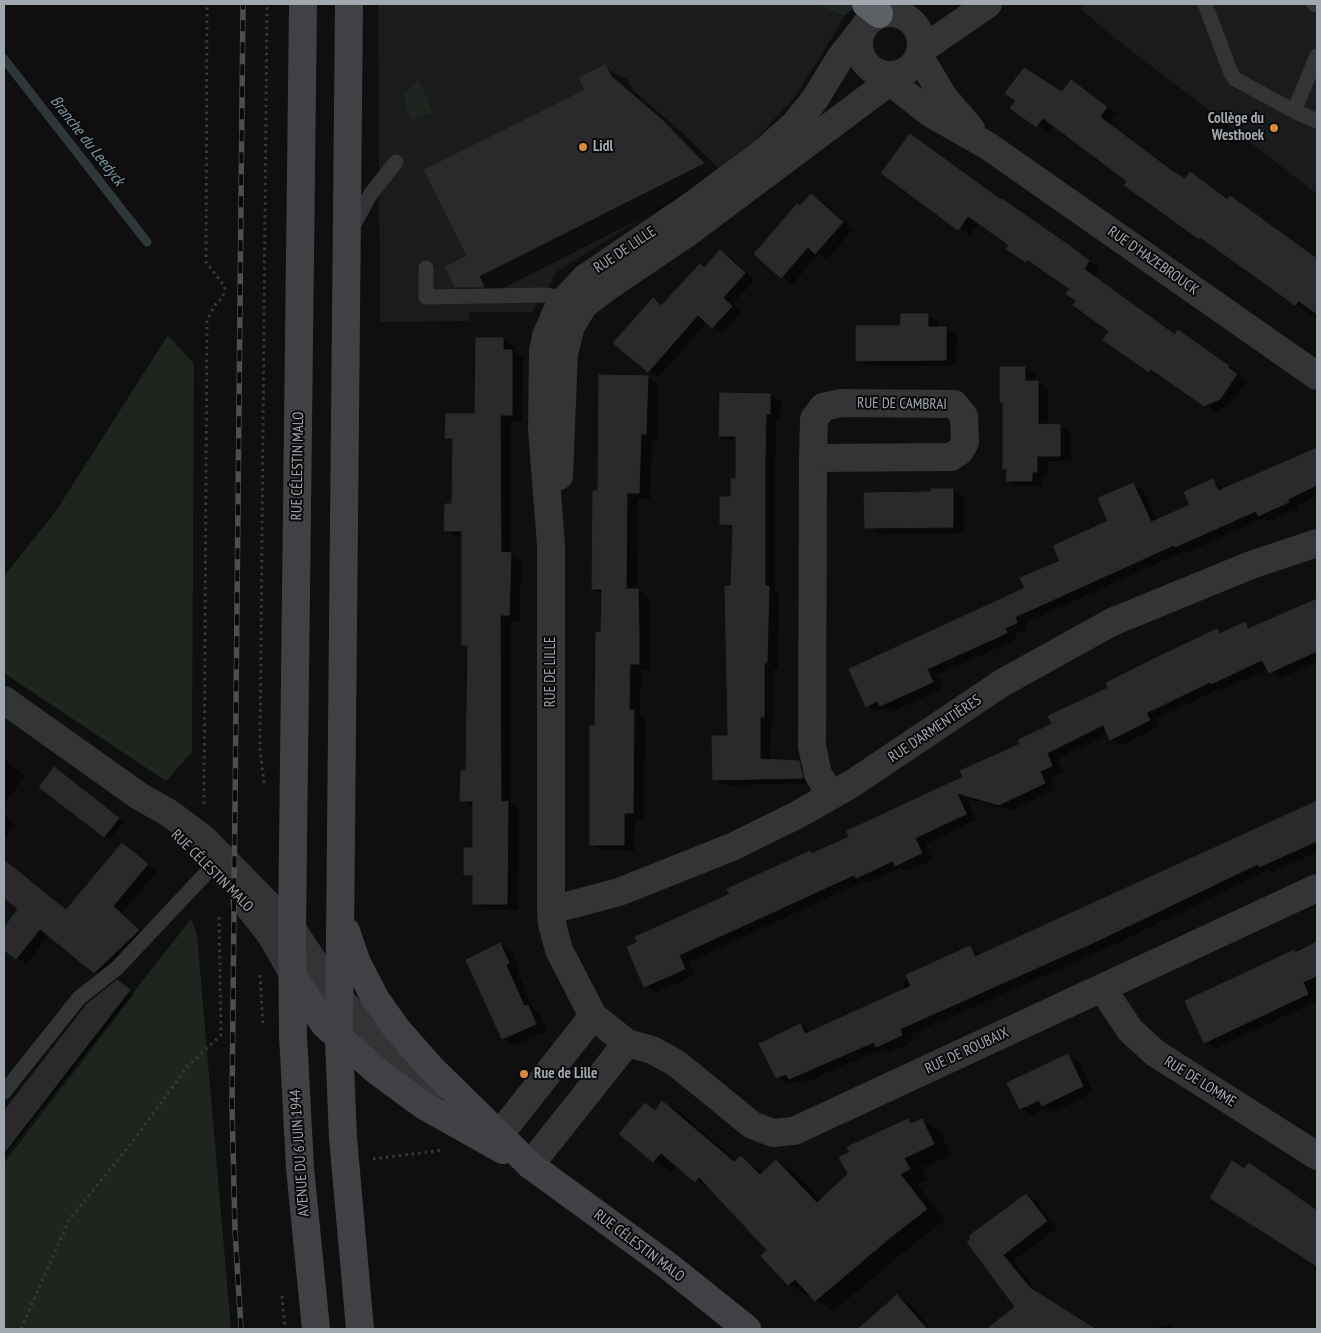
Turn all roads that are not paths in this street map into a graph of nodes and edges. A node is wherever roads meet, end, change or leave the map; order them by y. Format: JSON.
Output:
{"nodes":[{"id":1,"x":303,"y":4,"type":"edge"},
{"id":2,"x":349,"y":4,"type":"edge"},
{"id":3,"x":988,"y":4,"type":"edge"},
{"id":4,"x":1205,"y":4,"type":"edge"},
{"id":5,"x":877,"y":13,"type":"edge"},
{"id":6,"x":1317,"y":56,"type":"edge"},
{"id":7,"x":902,"y":67,"type":"junction"},
{"id":8,"x":1294,"y":111,"type":"junction"},
{"id":9,"x":1317,"y":121,"type":"edge"},
{"id":10,"x":988,"y":146,"type":"junction"},
{"id":11,"x":396,"y":162,"type":"dead end"},
{"id":12,"x":347,"y":238,"type":"junction"},
{"id":13,"x":426,"y":268,"type":"dead end"},
{"id":14,"x":574,"y":302,"type":"junction"},
{"id":15,"x":1317,"y":376,"type":"edge"},
{"id":16,"x":813,"y":458,"type":"junction"},
{"id":17,"x":1317,"y":543,"type":"edge"},
{"id":18,"x":4,"y":700,"type":"edge"},
{"id":19,"x":139,"y":796,"type":"junction"},
{"id":20,"x":831,"y":796,"type":"junction"},
{"id":21,"x":212,"y":867,"type":"junction"},
{"id":22,"x":1317,"y":888,"type":"edge"},
{"id":23,"x":551,"y":910,"type":"junction"},
{"id":24,"x":340,"y":913,"type":"junction"},
{"id":25,"x":292,"y":929,"type":"junction"},
{"id":26,"x":293,"y":976,"type":"junction"},
{"id":27,"x":1102,"y":988,"type":"junction"},
{"id":28,"x":339,"y":999,"type":"junction"},
{"id":29,"x":593,"y":1016,"type":"junction"},
{"id":30,"x":339,"y":1040,"type":"junction"},
{"id":31,"x":627,"y":1043,"type":"junction"},
{"id":32,"x":4,"y":1092,"type":"edge"},
{"id":33,"x":474,"y":1110,"type":"junction"},
{"id":34,"x":496,"y":1139,"type":"junction"},
{"id":35,"x":1317,"y":1156,"type":"edge"},
{"id":36,"x":530,"y":1165,"type":"junction"},
{"id":37,"x":316,"y":1329,"type":"edge"},
{"id":38,"x":360,"y":1329,"type":"edge"},
{"id":39,"x":747,"y":1329,"type":"edge"}],
"edges":[{"from":1,"to":25,"type":"main road","name":"RUE CÉLESTIN MALO"},
{"from":2,"to":12,"type":"main road","name":"RUE CÉLESTIN MALO"},
{"from":3,"to":7,"type":"street","name":"RUE DE LILLE"},
{"from":4,"to":8,"type":"lane"},
{"from":5,"to":7,"type":"street"},
{"from":5,"to":7,"type":"street"},
{"from":5,"to":14,"type":"street","name":"RUE DE LILLE"},
{"from":6,"to":8,"type":"lane"},
{"from":7,"to":10,"type":"street","name":"RUE D'HAZEBROUCK"},
{"from":7,"to":10,"type":"street","name":"RUE D'HAZEBROUCK"},
{"from":7,"to":14,"type":"street","name":"RUE DE LILLE"},
{"from":8,"to":9,"type":"lane"},
{"from":10,"to":15,"type":"street","name":"RUE D'HAZEBROUCK"},
{"from":11,"to":12,"type":"lane"},
{"from":12,"to":24,"type":"main road","name":"RUE CÉLESTIN MALO"},
{"from":13,"to":14,"type":"lane"},
{"from":14,"to":23,"type":"street","name":"RUE DE LILLE"},
{"from":16,"to":16,"type":"street","name":"RUE DE CAMBRAI"},
{"from":16,"to":20,"type":"street","name":"RUE DE CAMBRAI"},
{"from":17,"to":20,"type":"street","name":"RUE D'ARMENTIÈRES"},
{"from":18,"to":19,"type":"street","name":"RUE CÉLESTIN MALO"},
{"from":19,"to":21,"type":"street","name":"RUE CÉLESTIN MALO"},
{"from":19,"to":25,"type":"street","name":"RUE CÉLESTIN MALO"},
{"from":20,"to":23,"type":"street","name":"RUE D'ARMENTIÈRES"},
{"from":21,"to":26,"type":"street","name":"RUE CÉLESTIN MALO"},
{"from":21,"to":32,"type":"lane"},
{"from":22,"to":27,"type":"street","name":"RUE DE ROUBAIX"},
{"from":23,"to":29,"type":"street","name":"RUE DE LILLE"},
{"from":24,"to":28,"type":"main road","name":"RUE CÉLESTIN MALO"},
{"from":24,"to":33,"type":"main road","name":"RUE CÉLESTIN MALO"},
{"from":25,"to":26,"type":"main road","name":"RUE CÉLESTIN MALO"},
{"from":25,"to":28,"type":"street","name":"RUE CÉLESTIN MALO"},
{"from":26,"to":28,"type":"street","name":"RUE CÉLESTIN MALO"},
{"from":26,"to":30,"type":"main road","name":"RUE CÉLESTIN MALO"},
{"from":26,"to":37,"type":"main road","name":"AVENUE DU 6 JUIN 1944"},
{"from":27,"to":31,"type":"street","name":"RUE DE ROUBAIX"},
{"from":27,"to":35,"type":"street","name":"RUE DE LOMME"},
{"from":28,"to":30,"type":"main road","name":"RUE CÉLESTIN MALO"},
{"from":28,"to":33,"type":"street","name":"RUE CÉLESTIN MALO"},
{"from":29,"to":31,"type":"street","name":"RUE DE LILLE"},
{"from":29,"to":34,"type":"street"},
{"from":30,"to":34,"type":"main road","name":"RUE CÉLESTIN MALO"},
{"from":30,"to":38,"type":"main road"},
{"from":31,"to":36,"type":"street"},
{"from":33,"to":34,"type":"main road","name":"RUE CÉLESTIN MALO"},
{"from":34,"to":36,"type":"main road","name":"RUE CÉLESTIN MALO"},
{"from":36,"to":39,"type":"main road","name":"RUE CÉLESTIN MALO"}]}
